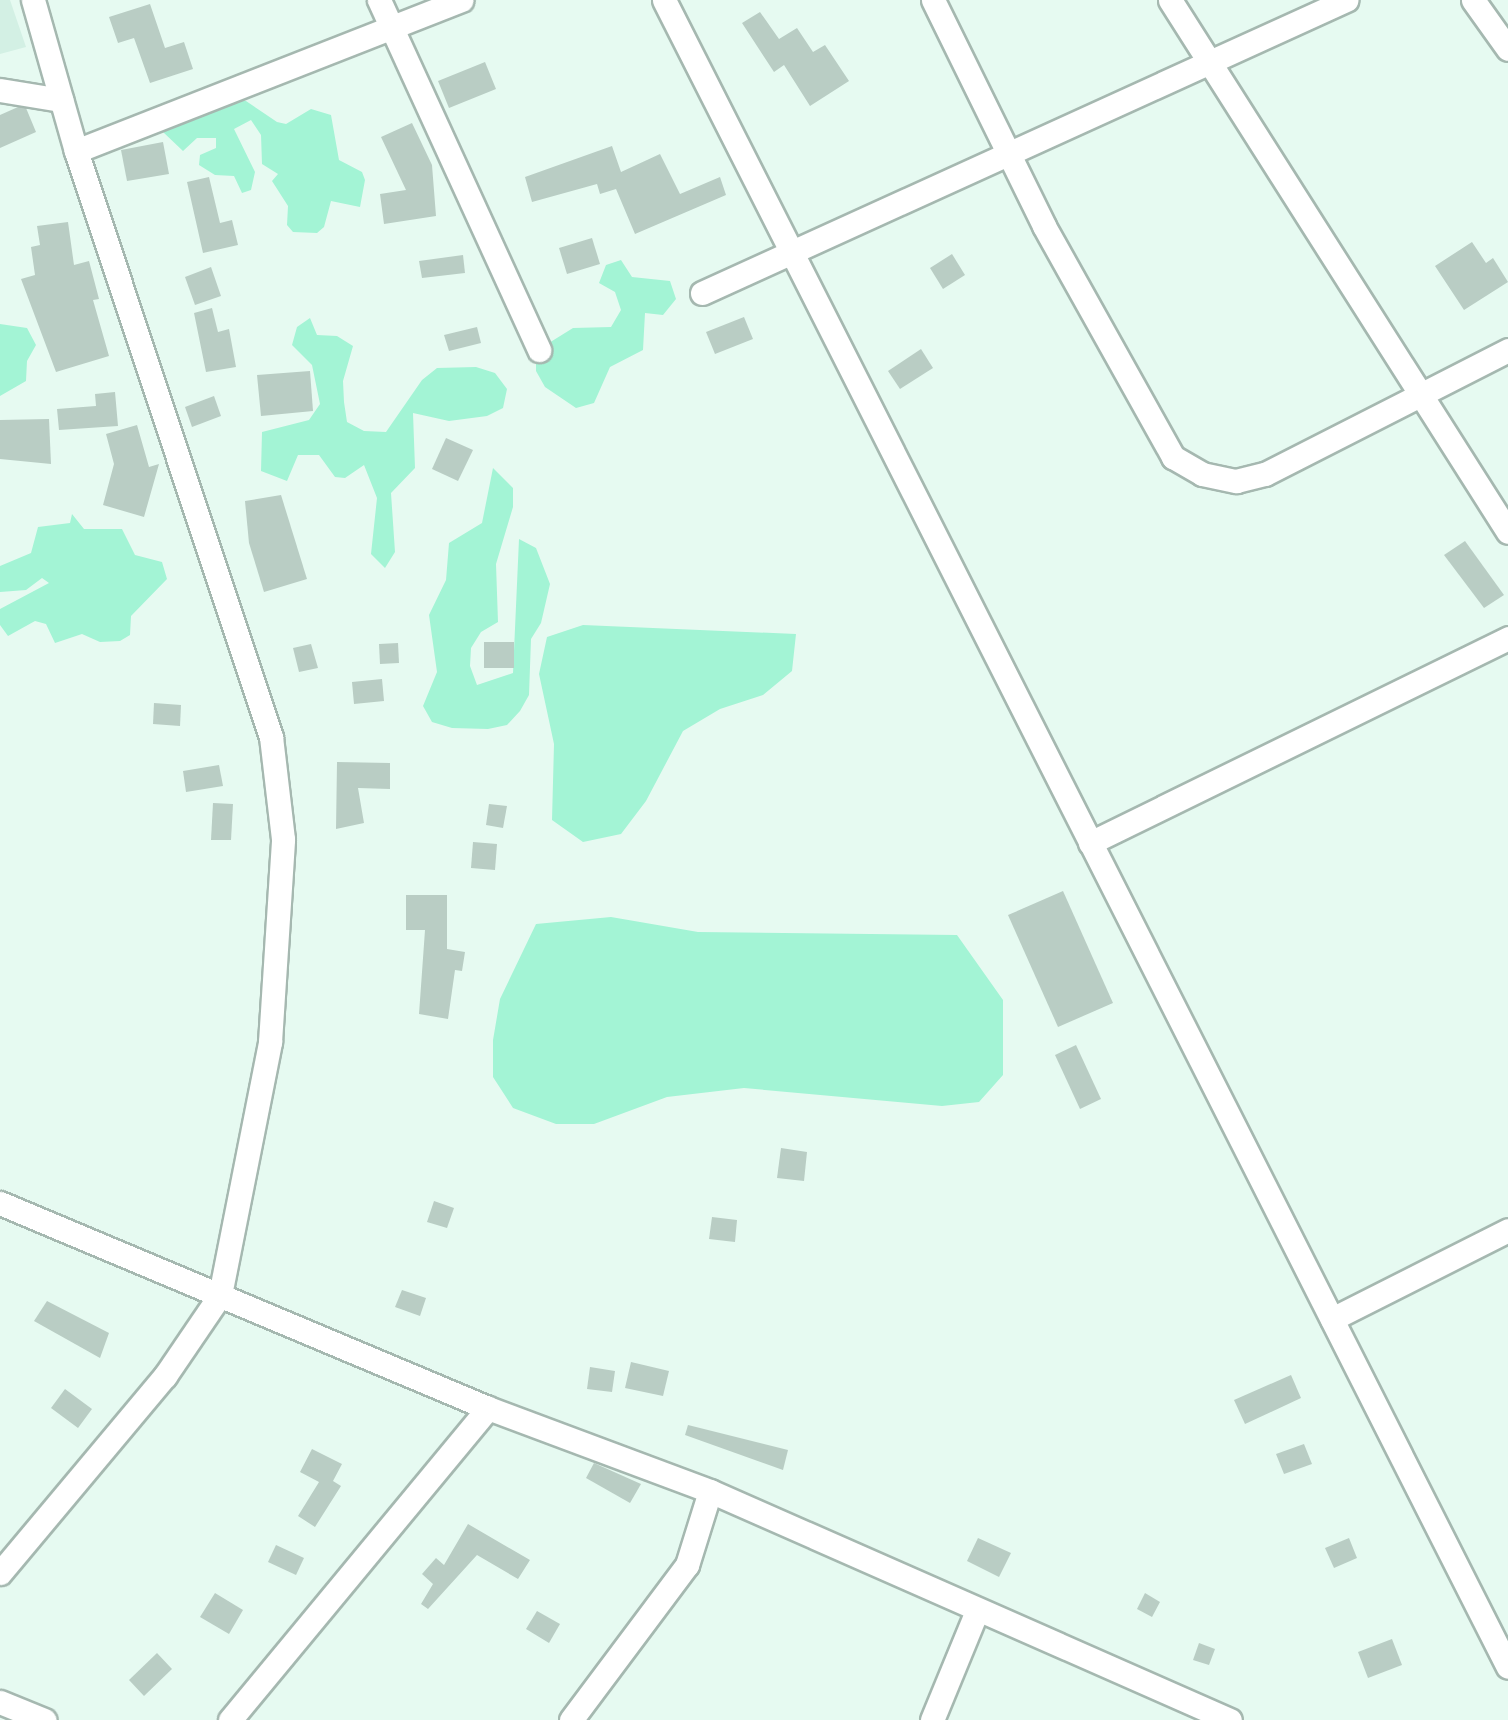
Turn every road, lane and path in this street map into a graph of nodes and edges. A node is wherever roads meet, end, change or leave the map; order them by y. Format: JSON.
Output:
{"nodes":[{"id":1,"x":33,"y":0,"type":"edge"},
{"id":2,"x":379,"y":0,"type":"edge"},
{"id":3,"x":462,"y":0,"type":"edge"},
{"id":4,"x":664,"y":0,"type":"edge"},
{"id":5,"x":933,"y":0,"type":"edge"},
{"id":6,"x":1170,"y":0,"type":"edge"},
{"id":7,"x":1346,"y":0,"type":"edge"},
{"id":8,"x":1473,"y":0,"type":"edge"},
{"id":9,"x":1499,"y":25,"type":"edge"},
{"id":10,"x":393,"y":29,"type":"junction"},
{"id":11,"x":1508,"y":49,"type":"edge"},
{"id":12,"x":1208,"y":63,"type":"junction"},
{"id":13,"x":0,"y":90,"type":"edge"},
{"id":14,"x":61,"y":100,"type":"junction"},
{"id":15,"x":76,"y":150,"type":"junction"},
{"id":16,"x":1009,"y":154,"type":"junction"},
{"id":17,"x":792,"y":253,"type":"junction"},
{"id":18,"x":702,"y":293,"type":"dead end"},
{"id":19,"x":539,"y":350,"type":"dead end"},
{"id":20,"x":1508,"y":350,"type":"edge"},
{"id":21,"x":1418,"y":393,"type":"junction"},
{"id":22,"x":1508,"y":532,"type":"edge"},
{"id":23,"x":1508,"y":638,"type":"edge"},
{"id":24,"x":1090,"y":843,"type":"junction"},
{"id":25,"x":0,"y":1203,"type":"edge"},
{"id":26,"x":1508,"y":1230,"type":"edge"},
{"id":27,"x":220,"y":1295,"type":"junction"},
{"id":28,"x":1332,"y":1319,"type":"junction"},
{"id":29,"x":488,"y":1408,"type":"junction"},
{"id":30,"x":710,"y":1491,"type":"junction"},
{"id":31,"x":0,"y":1573,"type":"edge"},
{"id":32,"x":978,"y":1611,"type":"junction"},
{"id":33,"x":1508,"y":1667,"type":"edge"},
{"id":34,"x":0,"y":1702,"type":"edge"},
{"id":35,"x":1216,"y":1717,"type":"edge"},
{"id":36,"x":44,"y":1720,"type":"edge"},
{"id":37,"x":230,"y":1720,"type":"edge"},
{"id":38,"x":571,"y":1720,"type":"edge"},
{"id":39,"x":932,"y":1720,"type":"edge"}],
"edges":[{"from":1,"to":14,"type":"street"},
{"from":2,"to":10,"type":"street"},
{"from":3,"to":10,"type":"street"},
{"from":4,"to":17,"type":"street"},
{"from":5,"to":16,"type":"street"},
{"from":6,"to":12,"type":"street"},
{"from":7,"to":12,"type":"street"},
{"from":8,"to":9,"type":"street"},
{"from":9,"to":11,"type":"street"},
{"from":10,"to":15,"type":"street"},
{"from":10,"to":19,"type":"street"},
{"from":12,"to":16,"type":"street"},
{"from":12,"to":21,"type":"street"},
{"from":13,"to":14,"type":"street"},
{"from":14,"to":15,"type":"street"},
{"from":15,"to":27,"type":"street"},
{"from":16,"to":17,"type":"street"},
{"from":16,"to":21,"type":"street"},
{"from":17,"to":18,"type":"street"},
{"from":17,"to":24,"type":"street"},
{"from":20,"to":21,"type":"street"},
{"from":21,"to":22,"type":"street"},
{"from":23,"to":24,"type":"street"},
{"from":24,"to":28,"type":"street"},
{"from":25,"to":27,"type":"street"},
{"from":26,"to":28,"type":"street"},
{"from":27,"to":29,"type":"street"},
{"from":27,"to":31,"type":"street"},
{"from":28,"to":33,"type":"street"},
{"from":29,"to":30,"type":"street"},
{"from":29,"to":37,"type":"street"},
{"from":30,"to":32,"type":"street"},
{"from":30,"to":38,"type":"street"},
{"from":32,"to":35,"type":"street"},
{"from":32,"to":39,"type":"street"},
{"from":34,"to":36,"type":"street"}]}
